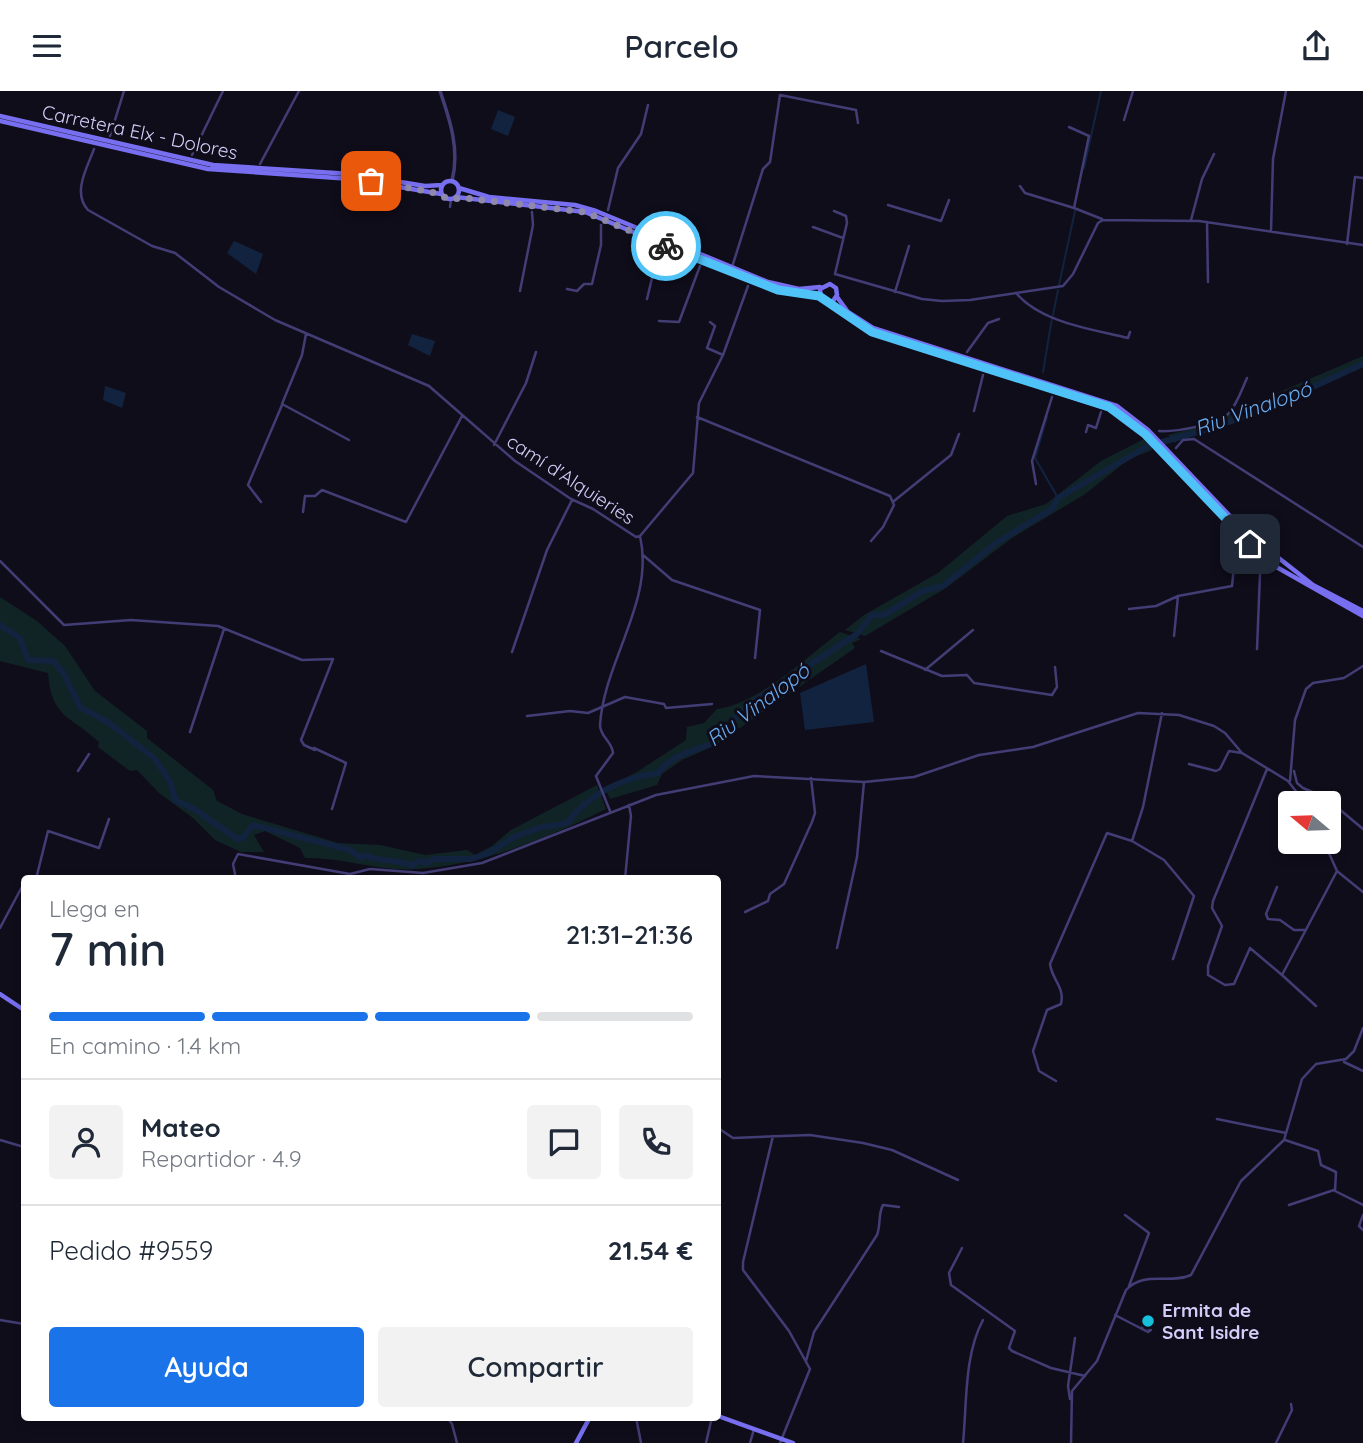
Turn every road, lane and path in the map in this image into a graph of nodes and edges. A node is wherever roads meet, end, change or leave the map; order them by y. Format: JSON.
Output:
{"nodes":[{"id":1,"x":124,"y":91,"type":"edge"},
{"id":2,"x":223,"y":91,"type":"edge"},
{"id":3,"x":299,"y":91,"type":"edge"},
{"id":4,"x":440,"y":91,"type":"edge"},
{"id":5,"x":804,"y":91,"type":"edge"},
{"id":6,"x":1133,"y":91,"type":"edge"},
{"id":7,"x":1286,"y":91,"type":"edge"},
{"id":8,"x":803,"y":99,"type":"junction"},
{"id":9,"x":648,"y":105,"type":"dead end"},
{"id":10,"x":0,"y":119,"type":"edge"},
{"id":11,"x":1124,"y":120,"type":"dead end"},
{"id":12,"x":858,"y":124,"type":"dead end"},
{"id":13,"x":1069,"y":127,"type":"dead end"},
{"id":14,"x":110,"y":137,"type":"dead end"},
{"id":15,"x":94,"y":149,"type":"dead end"},
{"id":16,"x":1214,"y":154,"type":"dead end"},
{"id":17,"x":192,"y":155,"type":"dead end"},
{"id":18,"x":260,"y":164,"type":"dead end"},
{"id":19,"x":1363,"y":178,"type":"edge"},
{"id":20,"x":452,"y":181,"type":"junction"},
{"id":21,"x":442,"y":185,"type":"junction"},
{"id":22,"x":1020,"y":186,"type":"dead end"},
{"id":23,"x":459,"y":188,"type":"junction"},
{"id":24,"x":441,"y":194,"type":"junction"},
{"id":25,"x":453,"y":198,"type":"junction"},
{"id":26,"x":949,"y":200,"type":"dead end"},
{"id":27,"x":888,"y":205,"type":"dead end"},
{"id":28,"x":450,"y":207,"type":"dead end"},
{"id":29,"x":1074,"y":208,"type":"junction"},
{"id":30,"x":608,"y":210,"type":"dead end"},
{"id":31,"x":834,"y":211,"type":"dead end"},
{"id":32,"x":532,"y":212,"type":"dead end"},
{"id":33,"x":1103,"y":220,"type":"junction"},
{"id":34,"x":1191,"y":220,"type":"junction"},
{"id":35,"x":1207,"y":222,"type":"junction"},
{"id":36,"x":601,"y":225,"type":"dead end"},
{"id":37,"x":813,"y":226,"type":"dead end"},
{"id":38,"x":1271,"y":231,"type":"junction"},
{"id":39,"x":843,"y":238,"type":"junction"},
{"id":40,"x":1347,"y":244,"type":"junction"},
{"id":41,"x":1363,"y":245,"type":"edge"},
{"id":42,"x":909,"y":246,"type":"dead end"},
{"id":43,"x":659,"y":249,"type":"dead end"},
{"id":44,"x":733,"y":264,"type":"dead end"},
{"id":45,"x":700,"y":266,"type":"dead end"},
{"id":46,"x":1208,"y":282,"type":"dead end"},
{"id":47,"x":748,"y":286,"type":"dead end"},
{"id":48,"x":821,"y":286,"type":"junction"},
{"id":49,"x":567,"y":289,"type":"dead end"},
{"id":50,"x":520,"y":291,"type":"dead end"},
{"id":51,"x":895,"y":292,"type":"junction"},
{"id":52,"x":1016,"y":293,"type":"junction"},
{"id":53,"x":819,"y":296,"type":"junction"},
{"id":54,"x":836,"y":297,"type":"junction"},
{"id":55,"x":647,"y":299,"type":"dead end"},
{"id":56,"x":827,"y":302,"type":"junction"},
{"id":57,"x":999,"y":319,"type":"dead end"},
{"id":58,"x":659,"y":321,"type":"dead end"},
{"id":59,"x":710,"y":322,"type":"dead end"},
{"id":60,"x":1130,"y":332,"type":"dead end"},
{"id":61,"x":306,"y":334,"type":"junction"},
{"id":62,"x":536,"y":352,"type":"dead end"},
{"id":63,"x":967,"y":352,"type":"dead end"},
{"id":64,"x":723,"y":355,"type":"junction"},
{"id":65,"x":983,"y":375,"type":"dead end"},
{"id":66,"x":1247,"y":378,"type":"dead end"},
{"id":67,"x":1052,"y":397,"type":"dead end"},
{"id":68,"x":282,"y":404,"type":"junction"},
{"id":69,"x":974,"y":411,"type":"dead end"},
{"id":70,"x":1101,"y":412,"type":"dead end"},
{"id":71,"x":462,"y":415,"type":"junction"},
{"id":72,"x":697,"y":417,"type":"junction"},
{"id":73,"x":1159,"y":431,"type":"dead end"},
{"id":74,"x":1086,"y":432,"type":"dead end"},
{"id":75,"x":1146,"y":432,"type":"junction"},
{"id":76,"x":958,"y":434,"type":"dead end"},
{"id":77,"x":349,"y":440,"type":"dead end"},
{"id":78,"x":494,"y":445,"type":"junction"},
{"id":79,"x":1176,"y":448,"type":"dead end"},
{"id":80,"x":1167,"y":453,"type":"junction"},
{"id":81,"x":1036,"y":484,"type":"dead end"},
{"id":82,"x":572,"y":500,"type":"junction"},
{"id":83,"x":894,"y":501,"type":"junction"},
{"id":84,"x":261,"y":502,"type":"dead end"},
{"id":85,"x":303,"y":512,"type":"dead end"},
{"id":86,"x":640,"y":536,"type":"junction"},
{"id":87,"x":871,"y":541,"type":"dead end"},
{"id":88,"x":1259,"y":542,"type":"junction"},
{"id":89,"x":1363,"y":547,"type":"edge"},
{"id":90,"x":1253,"y":548,"type":"junction"},
{"id":91,"x":1271,"y":552,"type":"junction"},
{"id":92,"x":643,"y":555,"type":"junction"},
{"id":93,"x":1235,"y":558,"type":"dead end"},
{"id":94,"x":1264,"y":560,"type":"junction"},
{"id":95,"x":0,"y":561,"type":"edge"},
{"id":96,"x":1260,"y":574,"type":"dead end"},
{"id":97,"x":1178,"y":596,"type":"junction"},
{"id":98,"x":1129,"y":609,"type":"dead end"},
{"id":99,"x":1363,"y":614,"type":"edge"},
{"id":100,"x":224,"y":629,"type":"junction"},
{"id":101,"x":973,"y":630,"type":"dead end"},
{"id":102,"x":1174,"y":636,"type":"dead end"},
{"id":103,"x":1257,"y":649,"type":"dead end"},
{"id":104,"x":881,"y":651,"type":"dead end"},
{"id":105,"x":512,"y":652,"type":"dead end"},
{"id":106,"x":755,"y":658,"type":"dead end"},
{"id":107,"x":1363,"y":666,"type":"edge"},
{"id":108,"x":1055,"y":667,"type":"dead end"},
{"id":109,"x":925,"y":670,"type":"junction"},
{"id":110,"x":712,"y":704,"type":"dead end"},
{"id":111,"x":603,"y":705,"type":"junction"},
{"id":112,"x":1162,"y":713,"type":"junction"},
{"id":113,"x":527,"y":716,"type":"dead end"},
{"id":114,"x":190,"y":731,"type":"dead end"},
{"id":115,"x":1242,"y":753,"type":"junction"},
{"id":116,"x":89,"y":754,"type":"dead end"},
{"id":117,"x":1189,"y":764,"type":"dead end"},
{"id":118,"x":1293,"y":764,"type":"junction"},
{"id":119,"x":1266,"y":769,"type":"junction"},
{"id":120,"x":78,"y":771,"type":"dead end"},
{"id":121,"x":811,"y":778,"type":"junction"},
{"id":122,"x":864,"y":782,"type":"junction"},
{"id":123,"x":1290,"y":783,"type":"junction"},
{"id":124,"x":1296,"y":791,"type":"edge"},
{"id":125,"x":629,"y":804,"type":"junction"},
{"id":126,"x":332,"y":809,"type":"dead end"},
{"id":127,"x":610,"y":811,"type":"junction"},
{"id":128,"x":109,"y":819,"type":"dead end"},
{"id":129,"x":1363,"y":829,"type":"edge"},
{"id":130,"x":1132,"y":841,"type":"junction"},
{"id":131,"x":1329,"y":854,"type":"edge"},
{"id":132,"x":1337,"y":871,"type":"junction"},
{"id":133,"x":350,"y":874,"type":"joint"},
{"id":134,"x":37,"y":875,"type":"edge"},
{"id":135,"x":235,"y":875,"type":"edge"},
{"id":136,"x":625,"y":875,"type":"edge"},
{"id":137,"x":1277,"y":887,"type":"dead end"},
{"id":138,"x":21,"y":889,"type":"edge"},
{"id":139,"x":1363,"y":892,"type":"edge"},
{"id":140,"x":745,"y":912,"type":"dead end"},
{"id":141,"x":0,"y":928,"type":"edge"},
{"id":142,"x":1304,"y":930,"type":"junction"},
{"id":143,"x":837,"y":948,"type":"dead end"},
{"id":144,"x":1173,"y":959,"type":"dead end"},
{"id":145,"x":1282,"y":975,"type":"junction"},
{"id":146,"x":0,"y":994,"type":"edge"},
{"id":147,"x":1317,"y":1006,"type":"dead end"},
{"id":148,"x":21,"y":1008,"type":"edge"},
{"id":149,"x":1363,"y":1028,"type":"edge"},
{"id":150,"x":1349,"y":1056,"type":"junction"},
{"id":151,"x":1342,"y":1061,"type":"junction"},
{"id":152,"x":1347,"y":1065,"type":"junction"},
{"id":153,"x":1363,"y":1071,"type":"edge"},
{"id":154,"x":1056,"y":1081,"type":"dead end"},
{"id":155,"x":1217,"y":1119,"type":"dead end"},
{"id":156,"x":721,"y":1130,"type":"edge"},
{"id":157,"x":1286,"y":1133,"type":"junction"},
{"id":158,"x":773,"y":1136,"type":"junction"},
{"id":159,"x":0,"y":1140,"type":"edge"},
{"id":160,"x":1284,"y":1140,"type":"junction"},
{"id":161,"x":21,"y":1146,"type":"edge"},
{"id":162,"x":958,"y":1180,"type":"dead end"},
{"id":163,"x":1334,"y":1190,"type":"junction"},
{"id":164,"x":1289,"y":1205,"type":"dead end"},
{"id":165,"x":1363,"y":1205,"type":"edge"},
{"id":166,"x":899,"y":1207,"type":"dead end"},
{"id":167,"x":1125,"y":1215,"type":"dead end"},
{"id":168,"x":1363,"y":1215,"type":"edge"},
{"id":169,"x":1363,"y":1230,"type":"edge"},
{"id":170,"x":962,"y":1248,"type":"dead end"},
{"id":171,"x":1128,"y":1287,"type":"junction"},
{"id":172,"x":1115,"y":1315,"type":"junction"},
{"id":173,"x":0,"y":1320,"type":"edge"},
{"id":174,"x":983,"y":1320,"type":"dead end"},
{"id":175,"x":21,"y":1324,"type":"edge"},
{"id":176,"x":1142,"y":1329,"type":"dead end"},
{"id":177,"x":1075,"y":1338,"type":"dead end"},
{"id":178,"x":806,"y":1361,"type":"junction"},
{"id":179,"x":1070,"y":1371,"type":"junction"},
{"id":180,"x":1085,"y":1376,"type":"junction"},
{"id":181,"x":1071,"y":1402,"type":"junction"},
{"id":182,"x":1291,"y":1404,"type":"dead end"},
{"id":183,"x":721,"y":1417,"type":"edge"},
{"id":184,"x":450,"y":1421,"type":"edge"},
{"id":185,"x":588,"y":1421,"type":"edge"},
{"id":186,"x":637,"y":1421,"type":"edge"},
{"id":187,"x":711,"y":1421,"type":"edge"},
{"id":188,"x":754,"y":1429,"type":"junction"},
{"id":189,"x":780,"y":1441,"type":"edge"},
{"id":190,"x":457,"y":1443,"type":"edge"},
{"id":191,"x":576,"y":1443,"type":"edge"},
{"id":192,"x":641,"y":1443,"type":"edge"},
{"id":193,"x":706,"y":1443,"type":"edge"},
{"id":194,"x":750,"y":1443,"type":"edge"},
{"id":195,"x":793,"y":1443,"type":"edge"},
{"id":196,"x":964,"y":1443,"type":"edge"},
{"id":197,"x":1071,"y":1443,"type":"edge"},
{"id":198,"x":1276,"y":1443,"type":"edge"}],
"edges":[{"from":1,"to":14,"type":"street"},
{"from":2,"to":17,"type":"street"},
{"from":3,"to":18,"type":"street"},
{"from":4,"to":20,"type":"street"},
{"from":5,"to":8,"type":"street"},
{"from":6,"to":11,"type":"street"},
{"from":7,"to":38,"type":"street"},
{"from":8,"to":12,"type":"street"},
{"from":8,"to":44,"type":"street"},
{"from":9,"to":30,"type":"street"},
{"from":10,"to":21,"type":"main road","name":"Carretera Elx - Dolores"},
{"from":10,"to":24,"type":"main road","name":"Carretera Elx - Dolores"},
{"from":13,"to":29,"type":"street"},
{"from":15,"to":61,"type":"street","name":"camí d'Alquieries"},
{"from":16,"to":34,"type":"street"},
{"from":19,"to":40,"type":"street"},
{"from":20,"to":21,"type":"main road"},
{"from":20,"to":23,"type":"main road"},
{"from":21,"to":24,"type":"main road"},
{"from":22,"to":29,"type":"street"},
{"from":23,"to":25,"type":"main road"},
{"from":23,"to":48,"type":"main road"},
{"from":24,"to":25,"type":"main road","name":"Carretera Elx - Dolores"},
{"from":25,"to":28,"type":"street"},
{"from":25,"to":53,"type":"main road"},
{"from":26,"to":27,"type":"street"},
{"from":29,"to":33,"type":"street"},
{"from":31,"to":39,"type":"street"},
{"from":32,"to":50,"type":"street"},
{"from":33,"to":34,"type":"street"},
{"from":33,"to":52,"type":"street"},
{"from":34,"to":35,"type":"street"},
{"from":35,"to":38,"type":"street"},
{"from":35,"to":46,"type":"street"},
{"from":36,"to":49,"type":"street"},
{"from":37,"to":39,"type":"street"},
{"from":38,"to":40,"type":"street"},
{"from":39,"to":51,"type":"street"},
{"from":40,"to":41,"type":"street"},
{"from":42,"to":51,"type":"street"},
{"from":43,"to":55,"type":"street"},
{"from":45,"to":58,"type":"street"},
{"from":47,"to":64,"type":"street","name":"camí d'Alquieries"},
{"from":48,"to":53,"type":"main road"},
{"from":48,"to":54,"type":"main road"},
{"from":51,"to":52,"type":"street"},
{"from":52,"to":60,"type":"street"},
{"from":53,"to":56,"type":"main road"},
{"from":54,"to":56,"type":"main road"},
{"from":54,"to":75,"type":"main road"},
{"from":56,"to":75,"type":"main road"},
{"from":57,"to":63,"type":"street"},
{"from":59,"to":64,"type":"street"},
{"from":61,"to":68,"type":"street"},
{"from":61,"to":71,"type":"street","name":"camí d'Alquieries"},
{"from":62,"to":78,"type":"street"},
{"from":64,"to":72,"type":"street","name":"camí d'Alquieries"},
{"from":65,"to":69,"type":"street"},
{"from":66,"to":73,"type":"street"},
{"from":67,"to":81,"type":"street"},
{"from":68,"to":77,"type":"street"},
{"from":68,"to":84,"type":"street"},
{"from":70,"to":74,"type":"street"},
{"from":71,"to":78,"type":"street","name":"camí d'Alquieries"},
{"from":71,"to":85,"type":"street"},
{"from":72,"to":83,"type":"street"},
{"from":72,"to":86,"type":"street","name":"camí d'Alquieries"},
{"from":75,"to":80,"type":"main road"},
{"from":76,"to":83,"type":"street"},
{"from":78,"to":82,"type":"street","name":"camí d'Alquieries"},
{"from":79,"to":89,"type":"street"},
{"from":80,"to":88,"type":"main road"},
{"from":80,"to":90,"type":"main road"},
{"from":82,"to":86,"type":"street","name":"camí d'Alquieries"},
{"from":82,"to":105,"type":"street"},
{"from":83,"to":87,"type":"street"},
{"from":86,"to":92,"type":"street"},
{"from":88,"to":90,"type":"main road"},
{"from":88,"to":91,"type":"main road"},
{"from":90,"to":94,"type":"main road"},
{"from":91,"to":94,"type":"main road"},
{"from":91,"to":99,"type":"main road"},
{"from":92,"to":106,"type":"street"},
{"from":92,"to":111,"type":"street"},
{"from":93,"to":97,"type":"street"},
{"from":94,"to":99,"type":"main road"},
{"from":95,"to":100,"type":"street"},
{"from":96,"to":103,"type":"street"},
{"from":97,"to":98,"type":"street"},
{"from":97,"to":102,"type":"street"},
{"from":100,"to":114,"type":"street"},
{"from":100,"to":126,"type":"street"},
{"from":101,"to":109,"type":"street"},
{"from":104,"to":109,"type":"street"},
{"from":107,"to":118,"type":"street"},
{"from":108,"to":109,"type":"street"},
{"from":110,"to":111,"type":"street"},
{"from":111,"to":113,"type":"street"},
{"from":111,"to":127,"type":"street"},
{"from":112,"to":115,"type":"street"},
{"from":112,"to":122,"type":"street"},
{"from":112,"to":130,"type":"street"},
{"from":115,"to":117,"type":"street"},
{"from":115,"to":119,"type":"street"},
{"from":116,"to":120,"type":"street"},
{"from":118,"to":123,"type":"street"},
{"from":118,"to":129,"type":"street"},
{"from":119,"to":123,"type":"street"},
{"from":119,"to":145,"type":"street"},
{"from":121,"to":122,"type":"street"},
{"from":121,"to":125,"type":"street"},
{"from":121,"to":140,"type":"street"},
{"from":122,"to":143,"type":"street"},
{"from":123,"to":124,"type":"street"},
{"from":125,"to":127,"type":"street"},
{"from":125,"to":136,"type":"street"},
{"from":127,"to":133,"type":"street"},
{"from":128,"to":134,"type":"street"},
{"from":130,"to":144,"type":"street"},
{"from":130,"to":154,"type":"street"},
{"from":131,"to":132,"type":"street"},
{"from":132,"to":139,"type":"street"},
{"from":132,"to":142,"type":"street"},
{"from":133,"to":135,"type":"street"},
{"from":137,"to":142,"type":"street"},
{"from":138,"to":141,"type":"street"},
{"from":142,"to":145,"type":"street"},
{"from":145,"to":147,"type":"street"},
{"from":146,"to":148,"type":"main road"},
{"from":149,"to":150,"type":"street"},
{"from":150,"to":151,"type":"street"},
{"from":150,"to":152,"type":"street"},
{"from":151,"to":152,"type":"street"},
{"from":151,"to":157,"type":"street"},
{"from":152,"to":153,"type":"street"},
{"from":155,"to":157,"type":"street"},
{"from":156,"to":158,"type":"street"},
{"from":157,"to":160,"type":"street"},
{"from":158,"to":162,"type":"street"},
{"from":158,"to":178,"type":"street"},
{"from":159,"to":161,"type":"street"},
{"from":160,"to":163,"type":"street"},
{"from":160,"to":171,"type":"street"},
{"from":163,"to":164,"type":"street"},
{"from":163,"to":165,"type":"street"},
{"from":166,"to":178,"type":"street"},
{"from":167,"to":171,"type":"street"},
{"from":168,"to":169,"type":"street"},
{"from":170,"to":179,"type":"street"},
{"from":171,"to":172,"type":"street"},
{"from":172,"to":176,"type":"street"},
{"from":172,"to":180,"type":"street"},
{"from":173,"to":175,"type":"street"},
{"from":174,"to":196,"type":"street"},
{"from":177,"to":179,"type":"street"},
{"from":178,"to":189,"type":"street"},
{"from":179,"to":180,"type":"street"},
{"from":179,"to":181,"type":"street"},
{"from":180,"to":181,"type":"street"},
{"from":181,"to":197,"type":"street"},
{"from":182,"to":198,"type":"street"},
{"from":183,"to":188,"type":"main road"},
{"from":184,"to":190,"type":"street"},
{"from":185,"to":191,"type":"main road"},
{"from":186,"to":192,"type":"street"},
{"from":187,"to":193,"type":"street"},
{"from":188,"to":189,"type":"main road"},
{"from":188,"to":194,"type":"street"},
{"from":189,"to":195,"type":"main road"}]}
